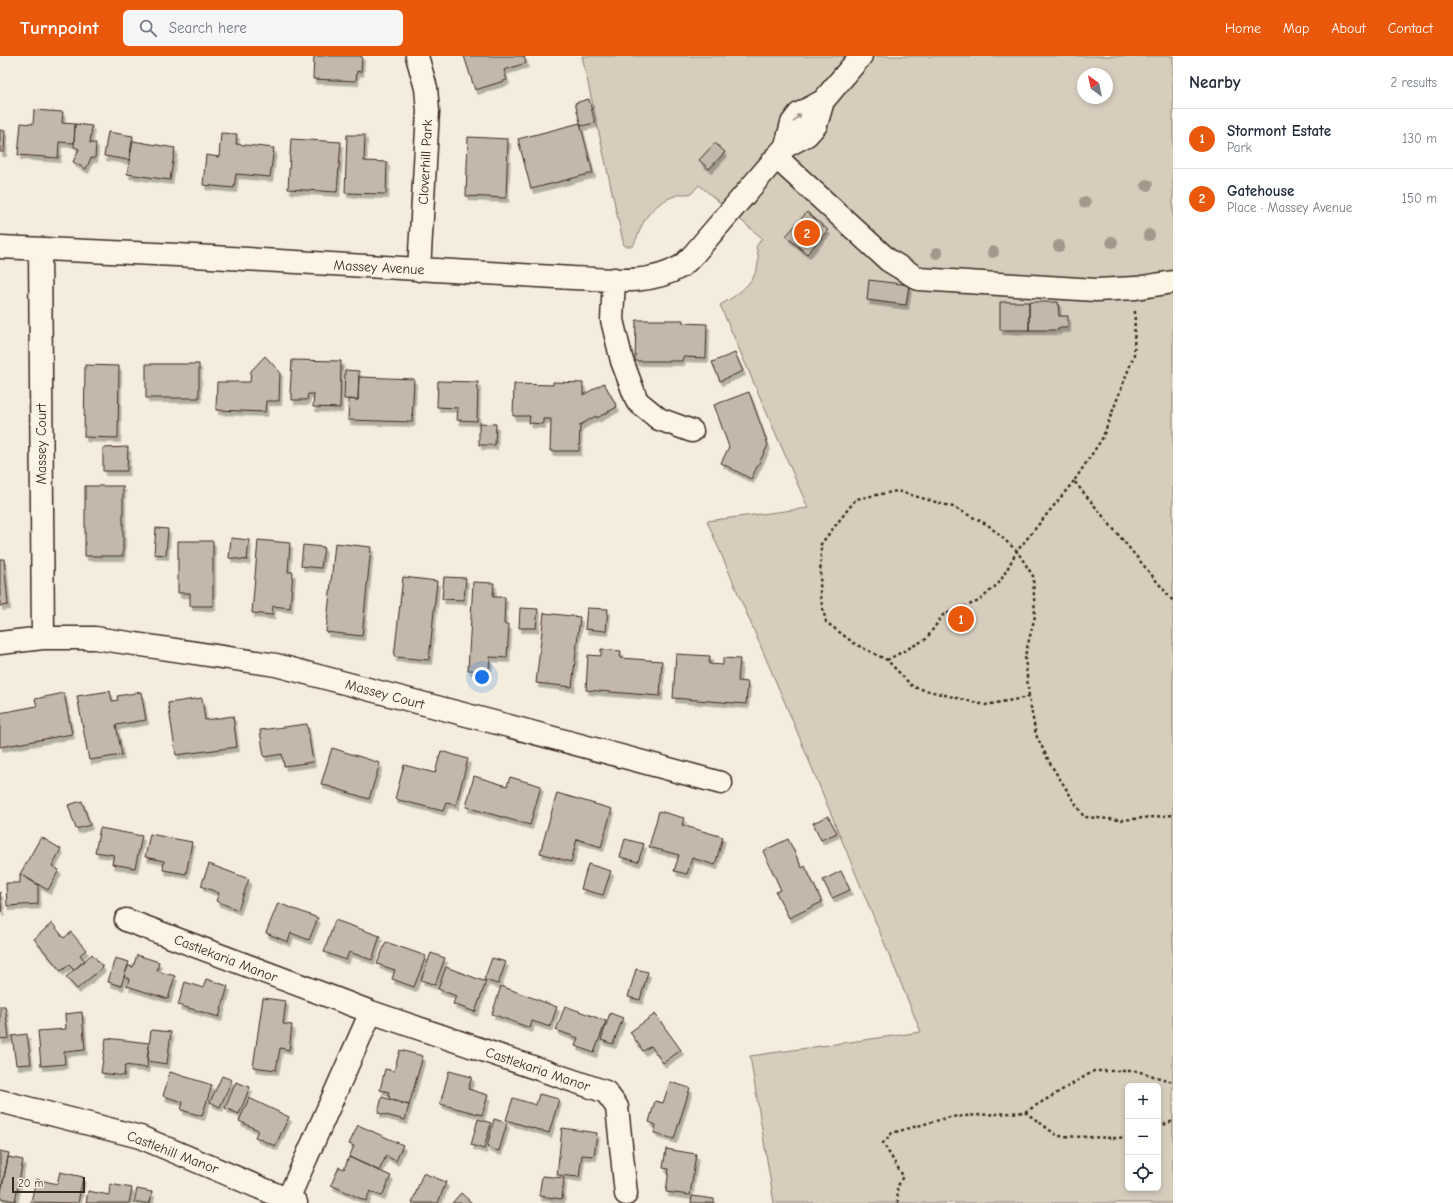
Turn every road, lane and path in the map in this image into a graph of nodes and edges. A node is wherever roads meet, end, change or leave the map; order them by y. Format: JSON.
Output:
{"nodes":[{"id":1,"x":417,"y":56,"type":"edge"},
{"id":2,"x":861,"y":56,"type":"edge"},
{"id":3,"x":781,"y":152,"type":"junction"},
{"id":4,"x":0,"y":247,"type":"edge"},
{"id":5,"x":40,"y":249,"type":"junction"},
{"id":6,"x":419,"y":270,"type":"junction"},
{"id":7,"x":614,"y":279,"type":"junction"},
{"id":8,"x":1173,"y":282,"type":"edge"},
{"id":9,"x":1136,"y":288,"type":"junction"},
{"id":10,"x":692,"y":431,"type":"dead end"},
{"id":11,"x":1074,"y":481,"type":"junction"},
{"id":12,"x":1017,"y":551,"type":"junction"},
{"id":13,"x":1173,"y":601,"type":"edge"},
{"id":14,"x":43,"y":638,"type":"junction"},
{"id":15,"x":0,"y":643,"type":"edge"},
{"id":16,"x":887,"y":660,"type":"junction"},
{"id":17,"x":1029,"y":697,"type":"junction"},
{"id":18,"x":721,"y":783,"type":"dead end"},
{"id":19,"x":1173,"y":815,"type":"edge"},
{"id":20,"x":126,"y":920,"type":"dead end"},
{"id":21,"x":370,"y":1012,"type":"junction"},
{"id":22,"x":1173,"y":1082,"type":"edge"},
{"id":23,"x":0,"y":1101,"type":"edge"},
{"id":24,"x":1025,"y":1112,"type":"junction"},
{"id":25,"x":1173,"y":1121,"type":"edge"},
{"id":26,"x":1161,"y":1125,"type":"edge"},
{"id":27,"x":1125,"y":1137,"type":"edge"},
{"id":28,"x":626,"y":1194,"type":"dead end"},
{"id":29,"x":292,"y":1201,"type":"edge"},
{"id":30,"x":898,"y":1203,"type":"edge"}],
"edges":[{"from":1,"to":6,"type":"street","name":"Cloverhill Park"},
{"from":2,"to":3,"type":"street"},
{"from":3,"to":7,"type":"street","name":"Massey Avenue"},
{"from":3,"to":9,"type":"street"},
{"from":4,"to":5,"type":"street","name":"Massey Avenue"},
{"from":5,"to":6,"type":"street","name":"Massey Avenue"},
{"from":5,"to":14,"type":"street","name":"Massey Court"},
{"from":6,"to":7,"type":"street","name":"Massey Avenue"},
{"from":7,"to":10,"type":"street"},
{"from":8,"to":9,"type":"street"},
{"from":9,"to":11,"type":"path"},
{"from":11,"to":12,"type":"path"},
{"from":11,"to":13,"type":"path"},
{"from":12,"to":16,"type":"path"},
{"from":12,"to":16,"type":"path"},
{"from":12,"to":17,"type":"path"},
{"from":14,"to":15,"type":"street","name":"Massey Court"},
{"from":14,"to":18,"type":"street","name":"Massey Court"},
{"from":16,"to":17,"type":"path"},
{"from":17,"to":19,"type":"path"},
{"from":20,"to":21,"type":"street","name":"Castlekaria Manor"},
{"from":21,"to":28,"type":"street","name":"Castlekaria Manor"},
{"from":21,"to":29,"type":"street"},
{"from":22,"to":24,"type":"path"},
{"from":23,"to":29,"type":"street","name":"Castlehill Manor"},
{"from":24,"to":27,"type":"path"},
{"from":24,"to":30,"type":"path"},
{"from":25,"to":26,"type":"path"}]}
